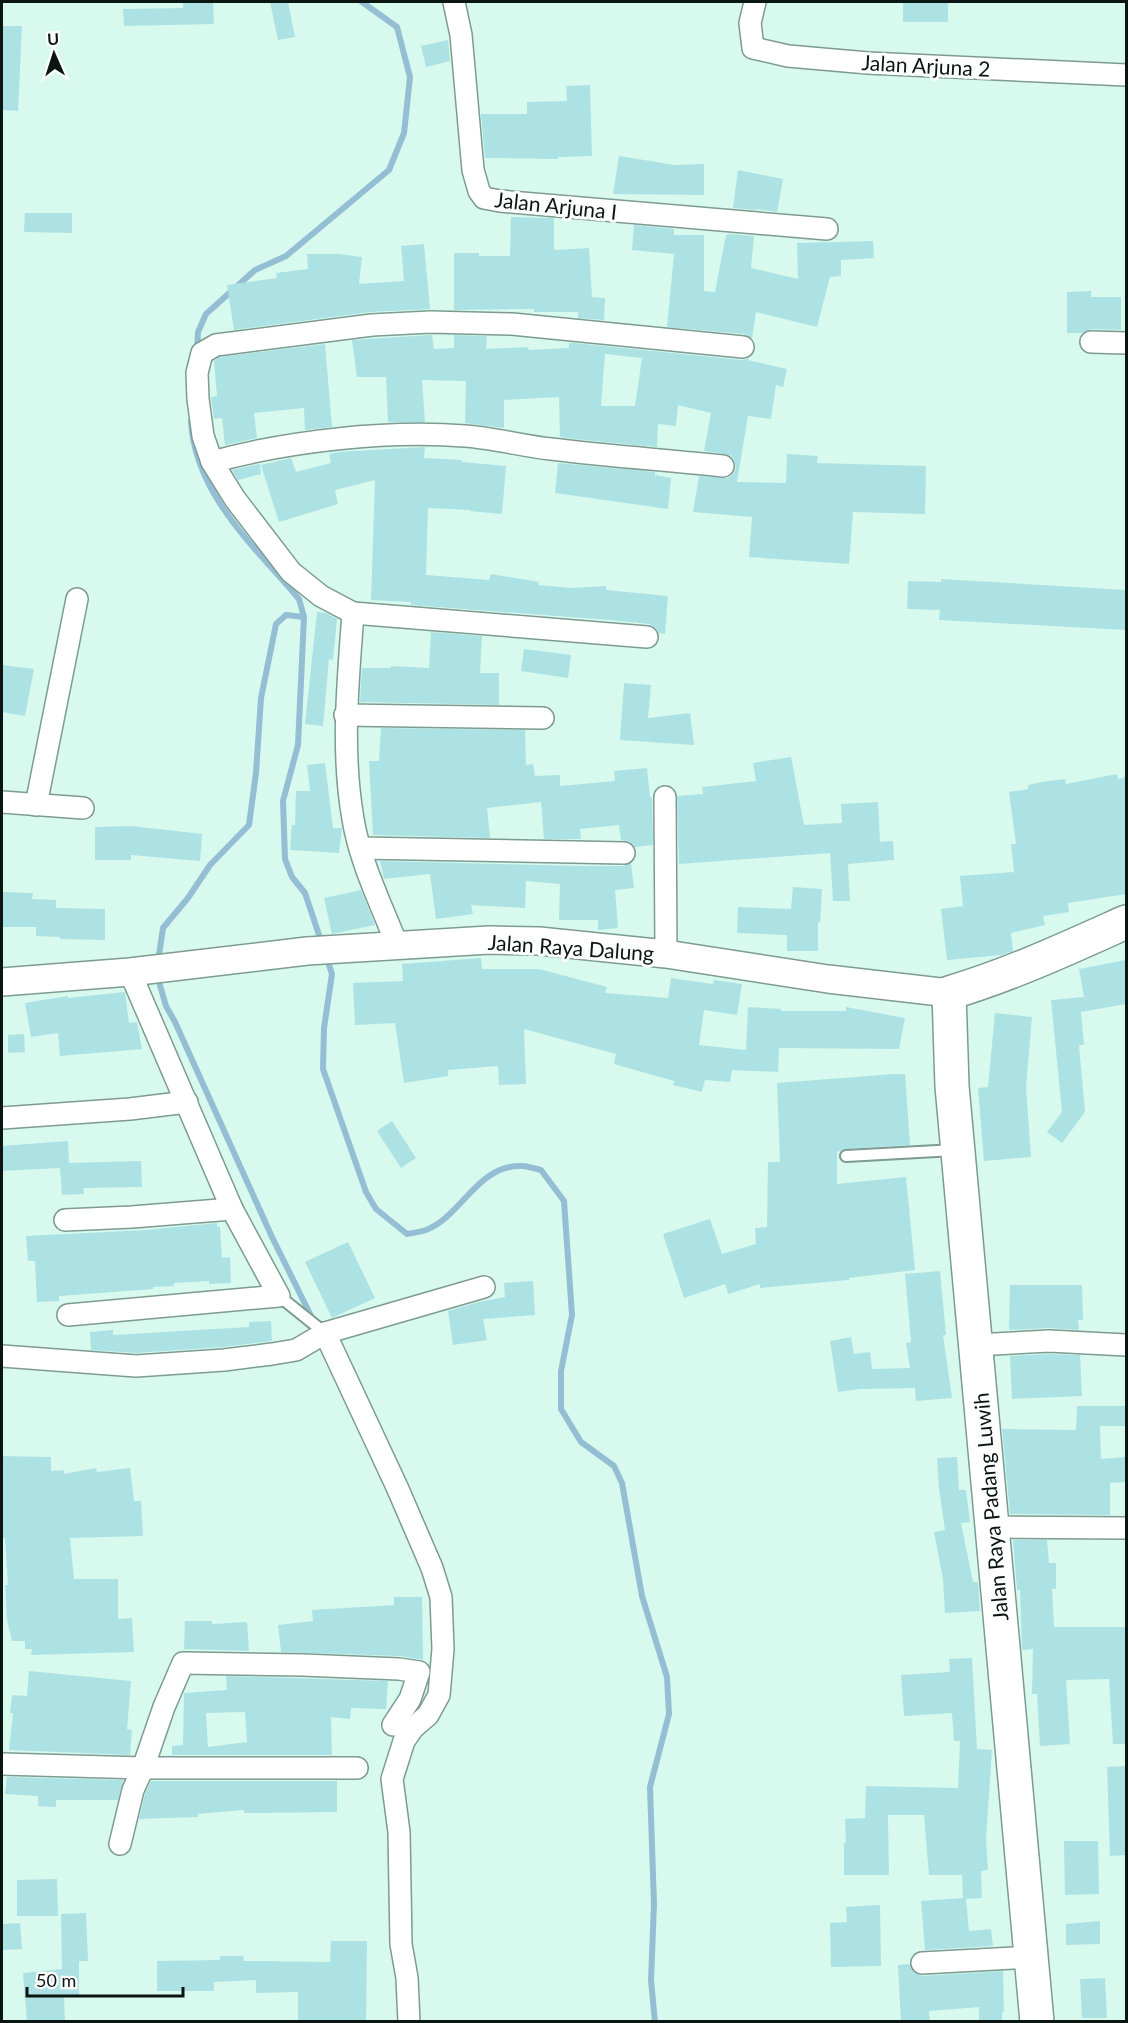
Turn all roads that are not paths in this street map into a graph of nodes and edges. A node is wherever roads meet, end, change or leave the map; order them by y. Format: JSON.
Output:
{"nodes":[{"id":1,"x":454,"y":2,"type":"edge"},
{"id":2,"x":755,"y":2,"type":"edge"},
{"id":3,"x":1126,"y":75,"type":"edge"},
{"id":4,"x":827,"y":229,"type":"dead end"},
{"id":5,"x":1091,"y":342,"type":"dead end"},
{"id":6,"x":1126,"y":343,"type":"edge"},
{"id":7,"x":743,"y":347,"type":"dead end"},
{"id":8,"x":213,"y":462,"type":"junction"},
{"id":9,"x":723,"y":466,"type":"dead end"},
{"id":10,"x":77,"y":599,"type":"dead end"},
{"id":11,"x":353,"y":613,"type":"junction"},
{"id":12,"x":647,"y":637,"type":"dead end"},
{"id":13,"x":345,"y":715,"type":"junction"},
{"id":14,"x":543,"y":718,"type":"dead end"},
{"id":15,"x":665,"y":797,"type":"dead end"},
{"id":16,"x":2,"y":802,"type":"edge"},
{"id":17,"x":36,"y":805,"type":"junction"},
{"id":18,"x":83,"y":808,"type":"dead end"},
{"id":19,"x":360,"y":848,"type":"junction"},
{"id":20,"x":624,"y":853,"type":"dead end"},
{"id":21,"x":1126,"y":922,"type":"edge"},
{"id":22,"x":397,"y":945,"type":"junction"},
{"id":23,"x":666,"y":954,"type":"junction"},
{"id":24,"x":130,"y":972,"type":"junction"},
{"id":25,"x":2,"y":982,"type":"edge"},
{"id":26,"x":949,"y":993,"type":"junction"},
{"id":27,"x":187,"y":1102,"type":"junction"},
{"id":28,"x":2,"y":1118,"type":"edge"},
{"id":29,"x":958,"y":1149,"type":"junction"},
{"id":30,"x":846,"y":1156,"type":"dead end"},
{"id":31,"x":232,"y":1209,"type":"junction"},
{"id":32,"x":64,"y":1220,"type":"dead end"},
{"id":33,"x":484,"y":1287,"type":"dead end"},
{"id":34,"x":279,"y":1296,"type":"junction"},
{"id":35,"x":69,"y":1315,"type":"dead end"},
{"id":36,"x":325,"y":1332,"type":"junction"},
{"id":37,"x":975,"y":1345,"type":"junction"},
{"id":38,"x":1126,"y":1345,"type":"edge"},
{"id":39,"x":2,"y":1356,"type":"edge"},
{"id":40,"x":993,"y":1527,"type":"junction"},
{"id":41,"x":1126,"y":1528,"type":"edge"},
{"id":42,"x":393,"y":1725,"type":"dead end"},
{"id":43,"x":2,"y":1764,"type":"edge"},
{"id":44,"x":143,"y":1768,"type":"junction"},
{"id":45,"x":357,"y":1768,"type":"dead end"},
{"id":46,"x":120,"y":1844,"type":"dead end"},
{"id":47,"x":1030,"y":1957,"type":"junction"},
{"id":48,"x":922,"y":1963,"type":"dead end"},
{"id":49,"x":409,"y":2022,"type":"edge"},
{"id":50,"x":1037,"y":2022,"type":"edge"}],
"edges":[{"from":1,"to":4,"type":"street","name":"Jalan Arjuna I"},
{"from":2,"to":3,"type":"street","name":"Jalan Arjuna 2"},
{"from":5,"to":6,"type":"street"},
{"from":7,"to":8,"type":"street"},
{"from":8,"to":9,"type":"street"},
{"from":8,"to":11,"type":"street"},
{"from":10,"to":17,"type":"street"},
{"from":11,"to":12,"type":"street"},
{"from":11,"to":13,"type":"street"},
{"from":13,"to":14,"type":"street"},
{"from":13,"to":19,"type":"street"},
{"from":15,"to":23,"type":"street"},
{"from":16,"to":17,"type":"street"},
{"from":17,"to":18,"type":"street"},
{"from":19,"to":20,"type":"street"},
{"from":19,"to":22,"type":"street"},
{"from":21,"to":26,"type":"main road","name":"Jalan Raya Dalung"},
{"from":22,"to":23,"type":"street","name":"Jalan Raya Dalung"},
{"from":22,"to":24,"type":"street","name":"Jalan Raya Dalung"},
{"from":23,"to":26,"type":"street","name":"Jalan Raya Dalung"},
{"from":24,"to":25,"type":"street","name":"Jalan Raya Dalung"},
{"from":24,"to":27,"type":"street"},
{"from":26,"to":29,"type":"main road","name":"Jalan Raya Padang Luwih"},
{"from":27,"to":28,"type":"street"},
{"from":27,"to":31,"type":"street"},
{"from":29,"to":30,"type":"lane"},
{"from":29,"to":37,"type":"main road","name":"Jalan Raya Padang Luwih"},
{"from":31,"to":32,"type":"street"},
{"from":31,"to":34,"type":"street"},
{"from":33,"to":36,"type":"street"},
{"from":34,"to":35,"type":"street"},
{"from":34,"to":36,"type":"lane"},
{"from":36,"to":39,"type":"street"},
{"from":36,"to":49,"type":"street"},
{"from":37,"to":38,"type":"street"},
{"from":37,"to":40,"type":"main road","name":"Jalan Raya Padang Luwih"},
{"from":40,"to":41,"type":"street"},
{"from":40,"to":47,"type":"main road","name":"Jalan Raya Padang Luwih"},
{"from":42,"to":44,"type":"street"},
{"from":43,"to":44,"type":"street"},
{"from":44,"to":45,"type":"street"},
{"from":44,"to":46,"type":"street"},
{"from":47,"to":48,"type":"street"},
{"from":47,"to":50,"type":"main road","name":"Jalan Raya Padang Luwih"}]}
